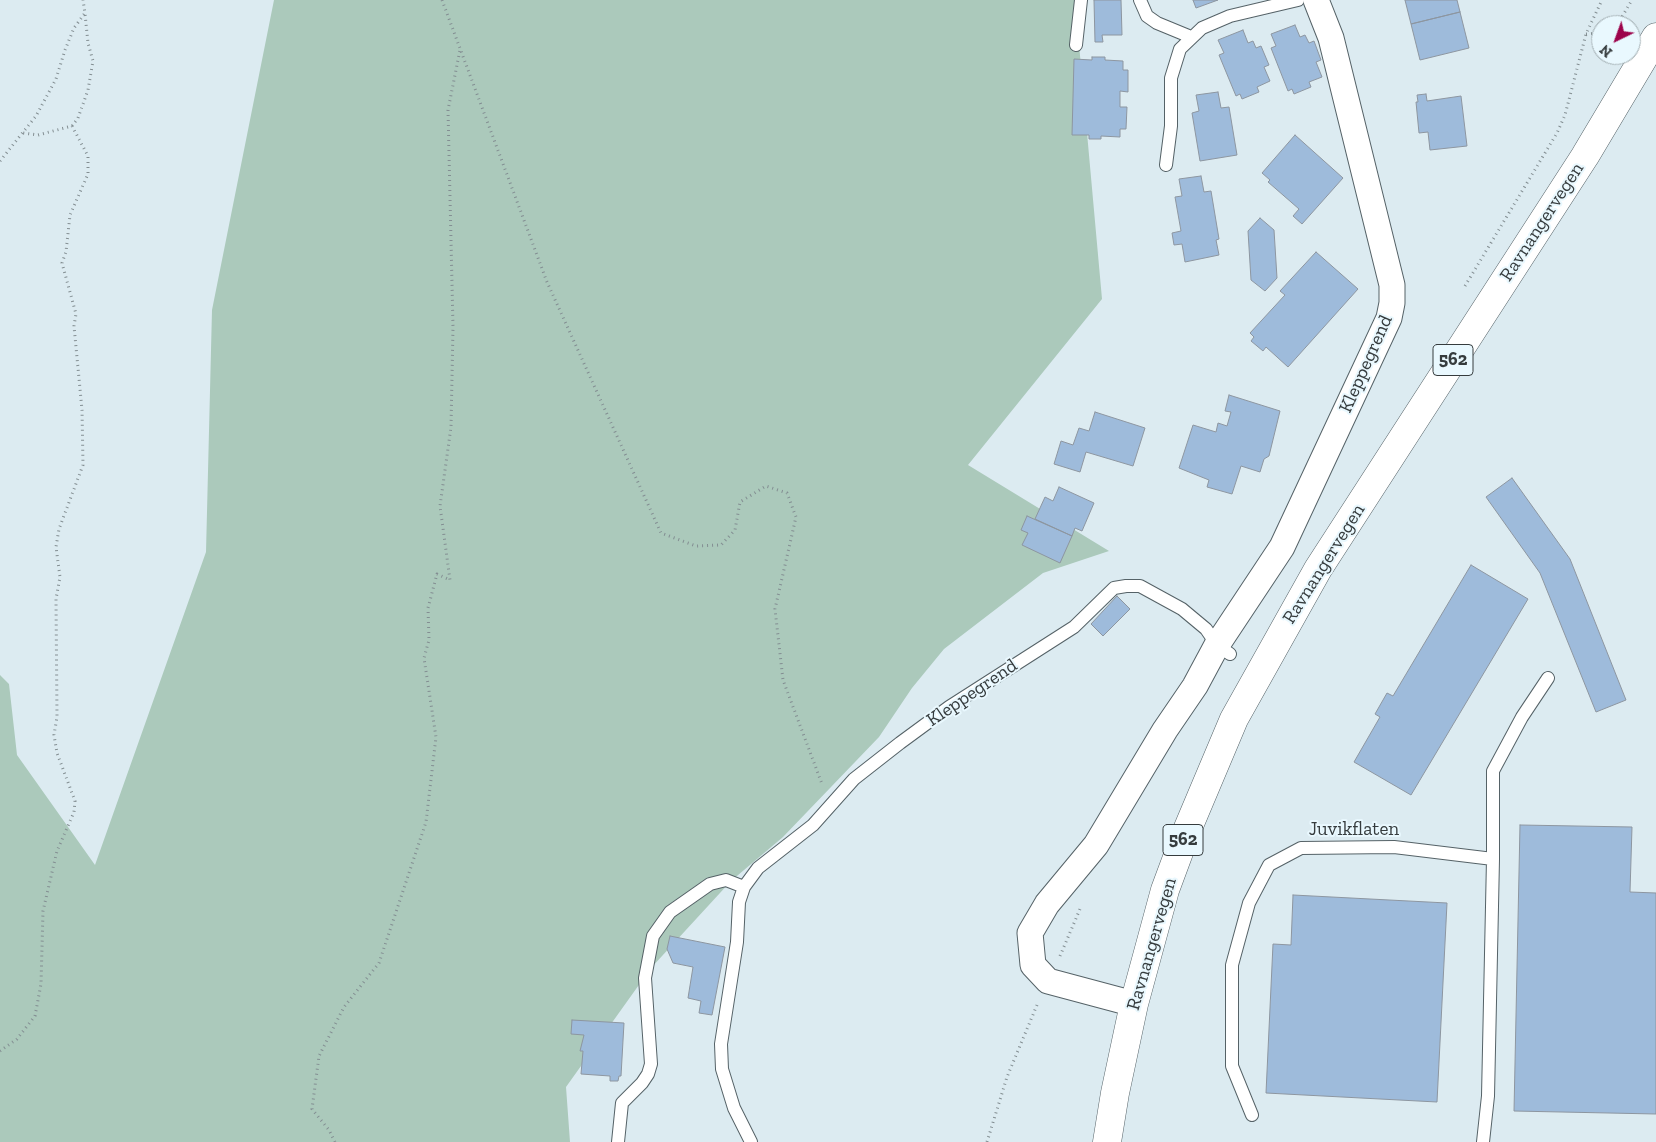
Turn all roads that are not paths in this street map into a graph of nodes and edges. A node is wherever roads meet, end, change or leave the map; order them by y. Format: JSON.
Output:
{"nodes":[{"id":1,"x":1081,"y":0,"type":"edge"},
{"id":2,"x":1140,"y":0,"type":"edge"},
{"id":3,"x":1298,"y":0,"type":"edge"},
{"id":4,"x":1316,"y":0,"type":"edge"},
{"id":5,"x":1191,"y":37,"type":"junction"},
{"id":6,"x":1656,"y":37,"type":"edge"},
{"id":7,"x":1076,"y":46,"type":"dead end"},
{"id":8,"x":1166,"y":165,"type":"dead end"},
{"id":9,"x":1223,"y":649,"type":"junction"},
{"id":10,"x":1548,"y":678,"type":"dead end"},
{"id":11,"x":1493,"y":859,"type":"junction"},
{"id":12,"x":744,"y":887,"type":"junction"},
{"id":13,"x":1134,"y":1004,"type":"junction"},
{"id":14,"x":1252,"y":1115,"type":"dead end"},
{"id":15,"x":618,"y":1142,"type":"edge"},
{"id":16,"x":751,"y":1142,"type":"edge"},
{"id":17,"x":1107,"y":1142,"type":"edge"},
{"id":18,"x":1483,"y":1142,"type":"edge"}],
"edges":[{"from":1,"to":7,"type":"lane"},
{"from":2,"to":5,"type":"lane"},
{"from":3,"to":5,"type":"lane"},
{"from":4,"to":9,"type":"street","name":"Kleppegrend"},
{"from":5,"to":8,"type":"lane"},
{"from":6,"to":13,"type":"main road","name":"Ravnangervegen","number":"562"},
{"from":9,"to":12,"type":"lane","name":"Kleppegrend"},
{"from":9,"to":13,"type":"street","name":"Kleppegrend"},
{"from":10,"to":11,"type":"lane"},
{"from":11,"to":14,"type":"lane","name":"Juvikflaten"},
{"from":11,"to":18,"type":"lane"},
{"from":12,"to":15,"type":"lane"},
{"from":12,"to":16,"type":"lane","name":"Kleppegrend"},
{"from":13,"to":17,"type":"main road","name":"Ravnangervegen","number":"562"}]}
